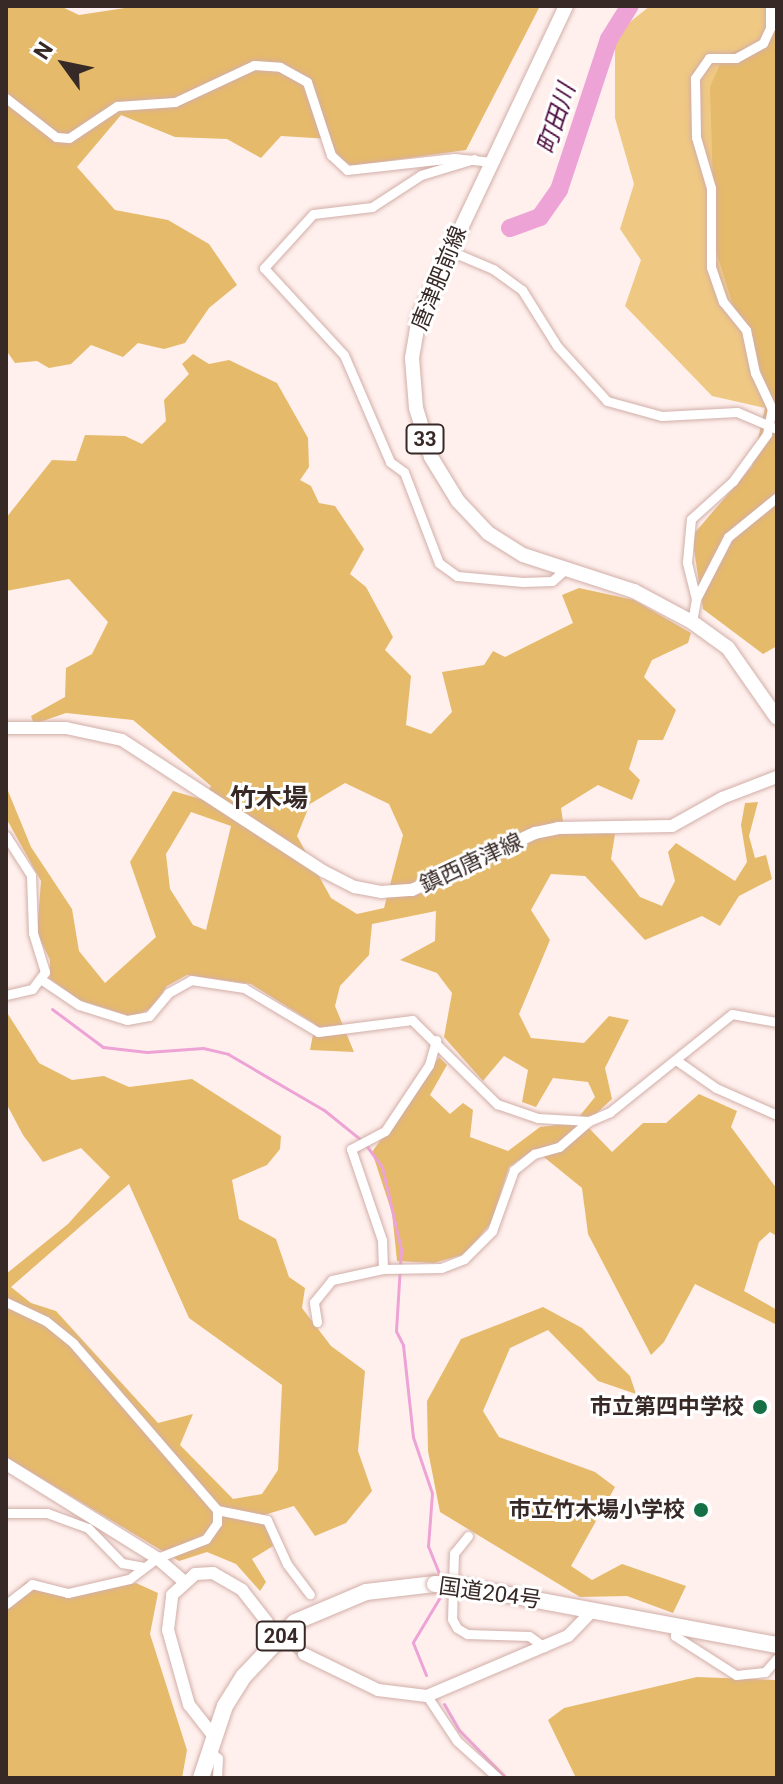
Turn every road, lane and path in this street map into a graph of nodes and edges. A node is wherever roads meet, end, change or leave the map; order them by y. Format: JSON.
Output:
{"nodes":[{"id":1,"x":566,"y":6,"type":"edge"},
{"id":2,"x":770,"y":6,"type":"edge"},
{"id":3,"x":6,"y":98,"type":"edge"},
{"id":4,"x":474,"y":159,"type":"junction"},
{"id":5,"x":490,"y":162,"type":"junction"},
{"id":6,"x":448,"y":250,"type":"junction"},
{"id":7,"x":774,"y":426,"type":"edge"},
{"id":8,"x":777,"y":497,"type":"edge"},
{"id":9,"x":566,"y":569,"type":"junction"},
{"id":10,"x":696,"y":599,"type":"junction"},
{"id":11,"x":692,"y":622,"type":"junction"},
{"id":12,"x":777,"y":718,"type":"edge"},
{"id":13,"x":6,"y":728,"type":"edge"},
{"id":14,"x":777,"y":777,"type":"edge"},
{"id":15,"x":6,"y":836,"type":"edge"},
{"id":16,"x":42,"y":980,"type":"junction"},
{"id":17,"x":6,"y":995,"type":"edge"},
{"id":18,"x":777,"y":1022,"type":"edge"},
{"id":19,"x":436,"y":1040,"type":"junction"},
{"id":20,"x":676,"y":1060,"type":"junction"},
{"id":21,"x":777,"y":1115,"type":"edge"},
{"id":22,"x":589,"y":1121,"type":"junction"},
{"id":23,"x":387,"y":1269,"type":"junction"},
{"id":24,"x":6,"y":1302,"type":"edge"},
{"id":25,"x":317,"y":1322,"type":"dead end"},
{"id":26,"x":6,"y":1464,"type":"edge"},
{"id":27,"x":217,"y":1510,"type":"junction"},
{"id":28,"x":6,"y":1513,"type":"edge"},
{"id":29,"x":468,"y":1536,"type":"dead end"},
{"id":30,"x":157,"y":1558,"type":"junction"},
{"id":31,"x":144,"y":1567,"type":"junction"},
{"id":32,"x":183,"y":1581,"type":"junction"},
{"id":33,"x":310,"y":1594,"type":"dead end"},
{"id":34,"x":6,"y":1604,"type":"edge"},
{"id":35,"x":592,"y":1611,"type":"junction"},
{"id":36,"x":267,"y":1622,"type":"tunnel mouth"},
{"id":37,"x":676,"y":1625,"type":"junction"},
{"id":38,"x":777,"y":1645,"type":"edge"},
{"id":39,"x":544,"y":1647,"type":"junction"},
{"id":40,"x":304,"y":1654,"type":"tunnel mouth"},
{"id":41,"x":777,"y":1658,"type":"edge"},
{"id":42,"x":427,"y":1696,"type":"junction"},
{"id":43,"x":210,"y":1741,"type":"junction"},
{"id":44,"x":201,"y":1778,"type":"edge"},
{"id":45,"x":217,"y":1778,"type":"edge"},
{"id":46,"x":498,"y":1778,"type":"edge"}],
"edges":[{"from":1,"to":5,"type":"main road","name":"唐津肥前線","number":"33"},
{"from":2,"to":7,"type":"street"},
{"from":3,"to":4,"type":"street"},
{"from":4,"to":5,"type":"street"},
{"from":4,"to":9,"type":"street"},
{"from":5,"to":6,"type":"main road","name":"唐津肥前線","number":"33"},
{"from":6,"to":7,"type":"street"},
{"from":6,"to":9,"type":"main road","name":"唐津肥前線","number":"33"},
{"from":7,"to":10,"type":"street"},
{"from":8,"to":10,"type":"street"},
{"from":9,"to":11,"type":"main road","name":"唐津肥前線","number":"33"},
{"from":10,"to":11,"type":"street"},
{"from":11,"to":12,"type":"main road","name":"唐津肥前線","number":"33"},
{"from":13,"to":14,"type":"main road","name":"鎮西唐津線"},
{"from":15,"to":16,"type":"street"},
{"from":16,"to":17,"type":"street"},
{"from":16,"to":19,"type":"street"},
{"from":18,"to":20,"type":"street"},
{"from":19,"to":22,"type":"street"},
{"from":19,"to":23,"type":"street"},
{"from":20,"to":21,"type":"street"},
{"from":20,"to":22,"type":"street"},
{"from":22,"to":23,"type":"street"},
{"from":23,"to":25,"type":"street"},
{"from":24,"to":27,"type":"street"},
{"from":26,"to":30,"type":"main road"},
{"from":27,"to":30,"type":"street"},
{"from":27,"to":33,"type":"street"},
{"from":28,"to":31,"type":"street"},
{"from":29,"to":39,"type":"street"},
{"from":30,"to":31,"type":"street"},
{"from":30,"to":32,"type":"main road"},
{"from":31,"to":34,"type":"street"},
{"from":32,"to":36,"type":"main road"},
{"from":32,"to":43,"type":"main road"},
{"from":35,"to":37,"type":"highway","name":"国道204号","number":"204"},
{"from":35,"to":39,"type":"main road"},
{"from":35,"to":43,"type":"highway","name":"国道204号","number":"204","bridge":true},
{"from":37,"to":38,"type":"highway","name":"国道204号","number":"204"},
{"from":37,"to":41,"type":"street"},
{"from":39,"to":42,"type":"main road"},
{"from":40,"to":42,"type":"main road"},
{"from":42,"to":46,"type":"street"},
{"from":43,"to":44,"type":"highway","name":"国道204号","number":"204"},
{"from":43,"to":45,"type":"street"}]}
